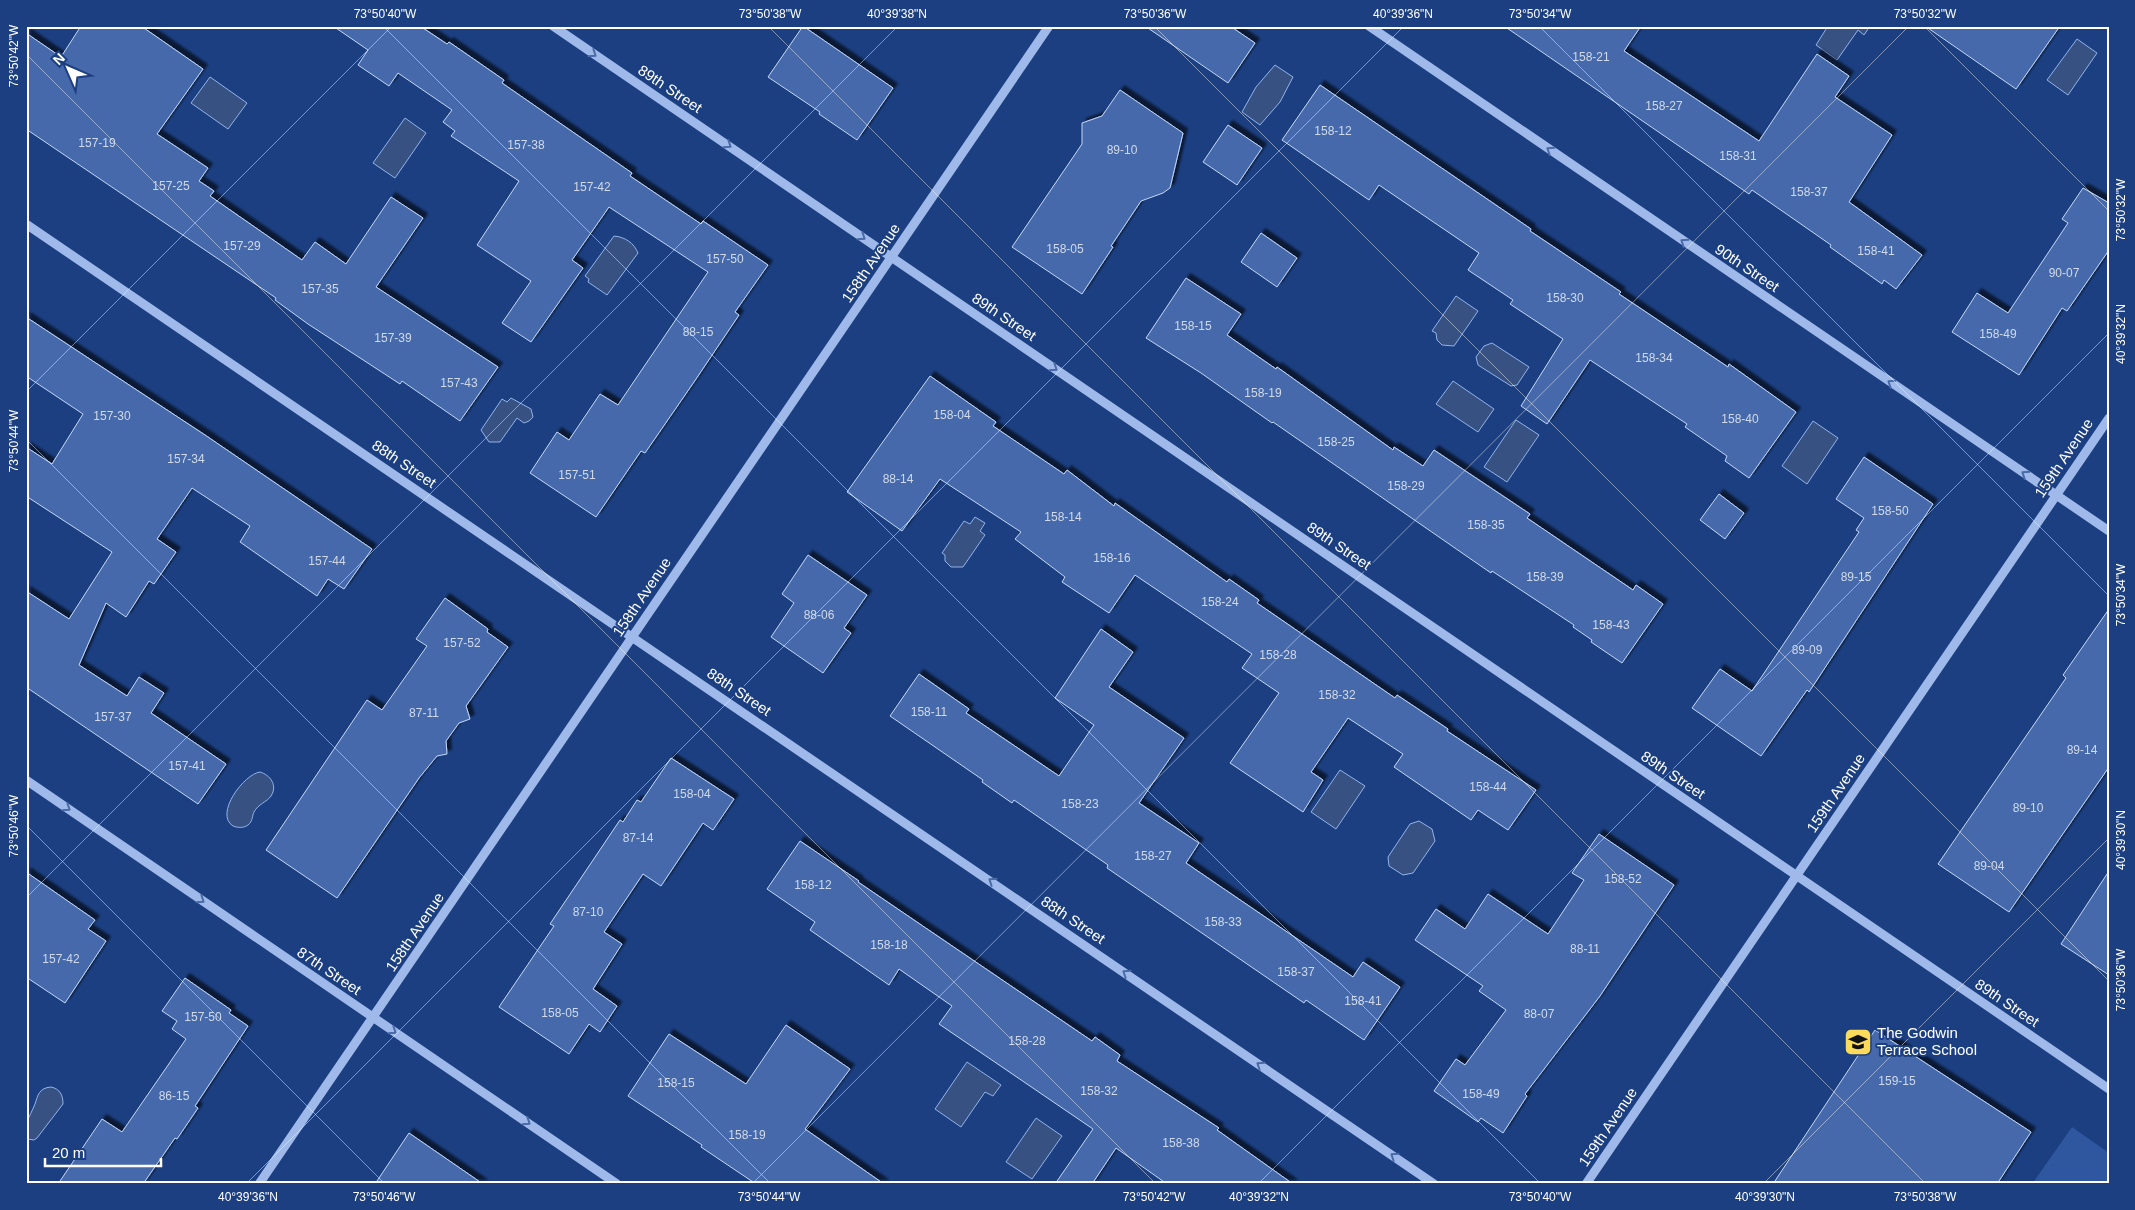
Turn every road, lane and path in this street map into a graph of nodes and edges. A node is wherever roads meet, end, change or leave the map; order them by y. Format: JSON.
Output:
{"nodes":[{"id":1,"x":553,"y":26,"type":"edge"},
{"id":2,"x":1049,"y":26,"type":"edge"},
{"id":3,"x":1369,"y":26,"type":"edge"},
{"id":4,"x":26,"y":224,"type":"edge"},
{"id":5,"x":892,"y":257,"type":"junction"},
{"id":6,"x":2109,"y":418,"type":"edge"},
{"id":7,"x":2055,"y":495,"type":"junction"},
{"id":8,"x":2109,"y":532,"type":"edge"},
{"id":9,"x":632,"y":636,"type":"junction"},
{"id":10,"x":26,"y":780,"type":"edge"},
{"id":11,"x":1796,"y":876,"type":"junction"},
{"id":12,"x":373,"y":1018,"type":"junction"},
{"id":13,"x":2109,"y":1089,"type":"edge"},
{"id":14,"x":259,"y":1184,"type":"edge"},
{"id":15,"x":617,"y":1184,"type":"edge"},
{"id":16,"x":1434,"y":1184,"type":"edge"},
{"id":17,"x":1586,"y":1184,"type":"edge"}],
"edges":[{"from":1,"to":5,"type":"street","name":"89th Street","one_way":true},
{"from":2,"to":5,"type":"street","name":"158th Avenue"},
{"from":7,"to":3,"type":"street","name":"90th Street","one_way":true},
{"from":4,"to":9,"type":"street","name":"88th Street"},
{"from":5,"to":9,"type":"street","name":"158th Avenue"},
{"from":5,"to":11,"type":"street","name":"89th Street","one_way":true},
{"from":6,"to":7,"type":"street","name":"159th Avenue"},
{"from":7,"to":8,"type":"street","name":"90th Street"},
{"from":7,"to":11,"type":"street","name":"159th Avenue"},
{"from":9,"to":12,"type":"street","name":"158th Avenue"},
{"from":16,"to":9,"type":"street","name":"88th Street","one_way":true},
{"from":10,"to":12,"type":"street","name":"87th Street","one_way":true},
{"from":11,"to":13,"type":"street","name":"89th Street"},
{"from":11,"to":17,"type":"street","name":"159th Avenue"},
{"from":12,"to":14,"type":"street","name":"158th Avenue"},
{"from":12,"to":15,"type":"street","name":"87th Street","one_way":true}]}
